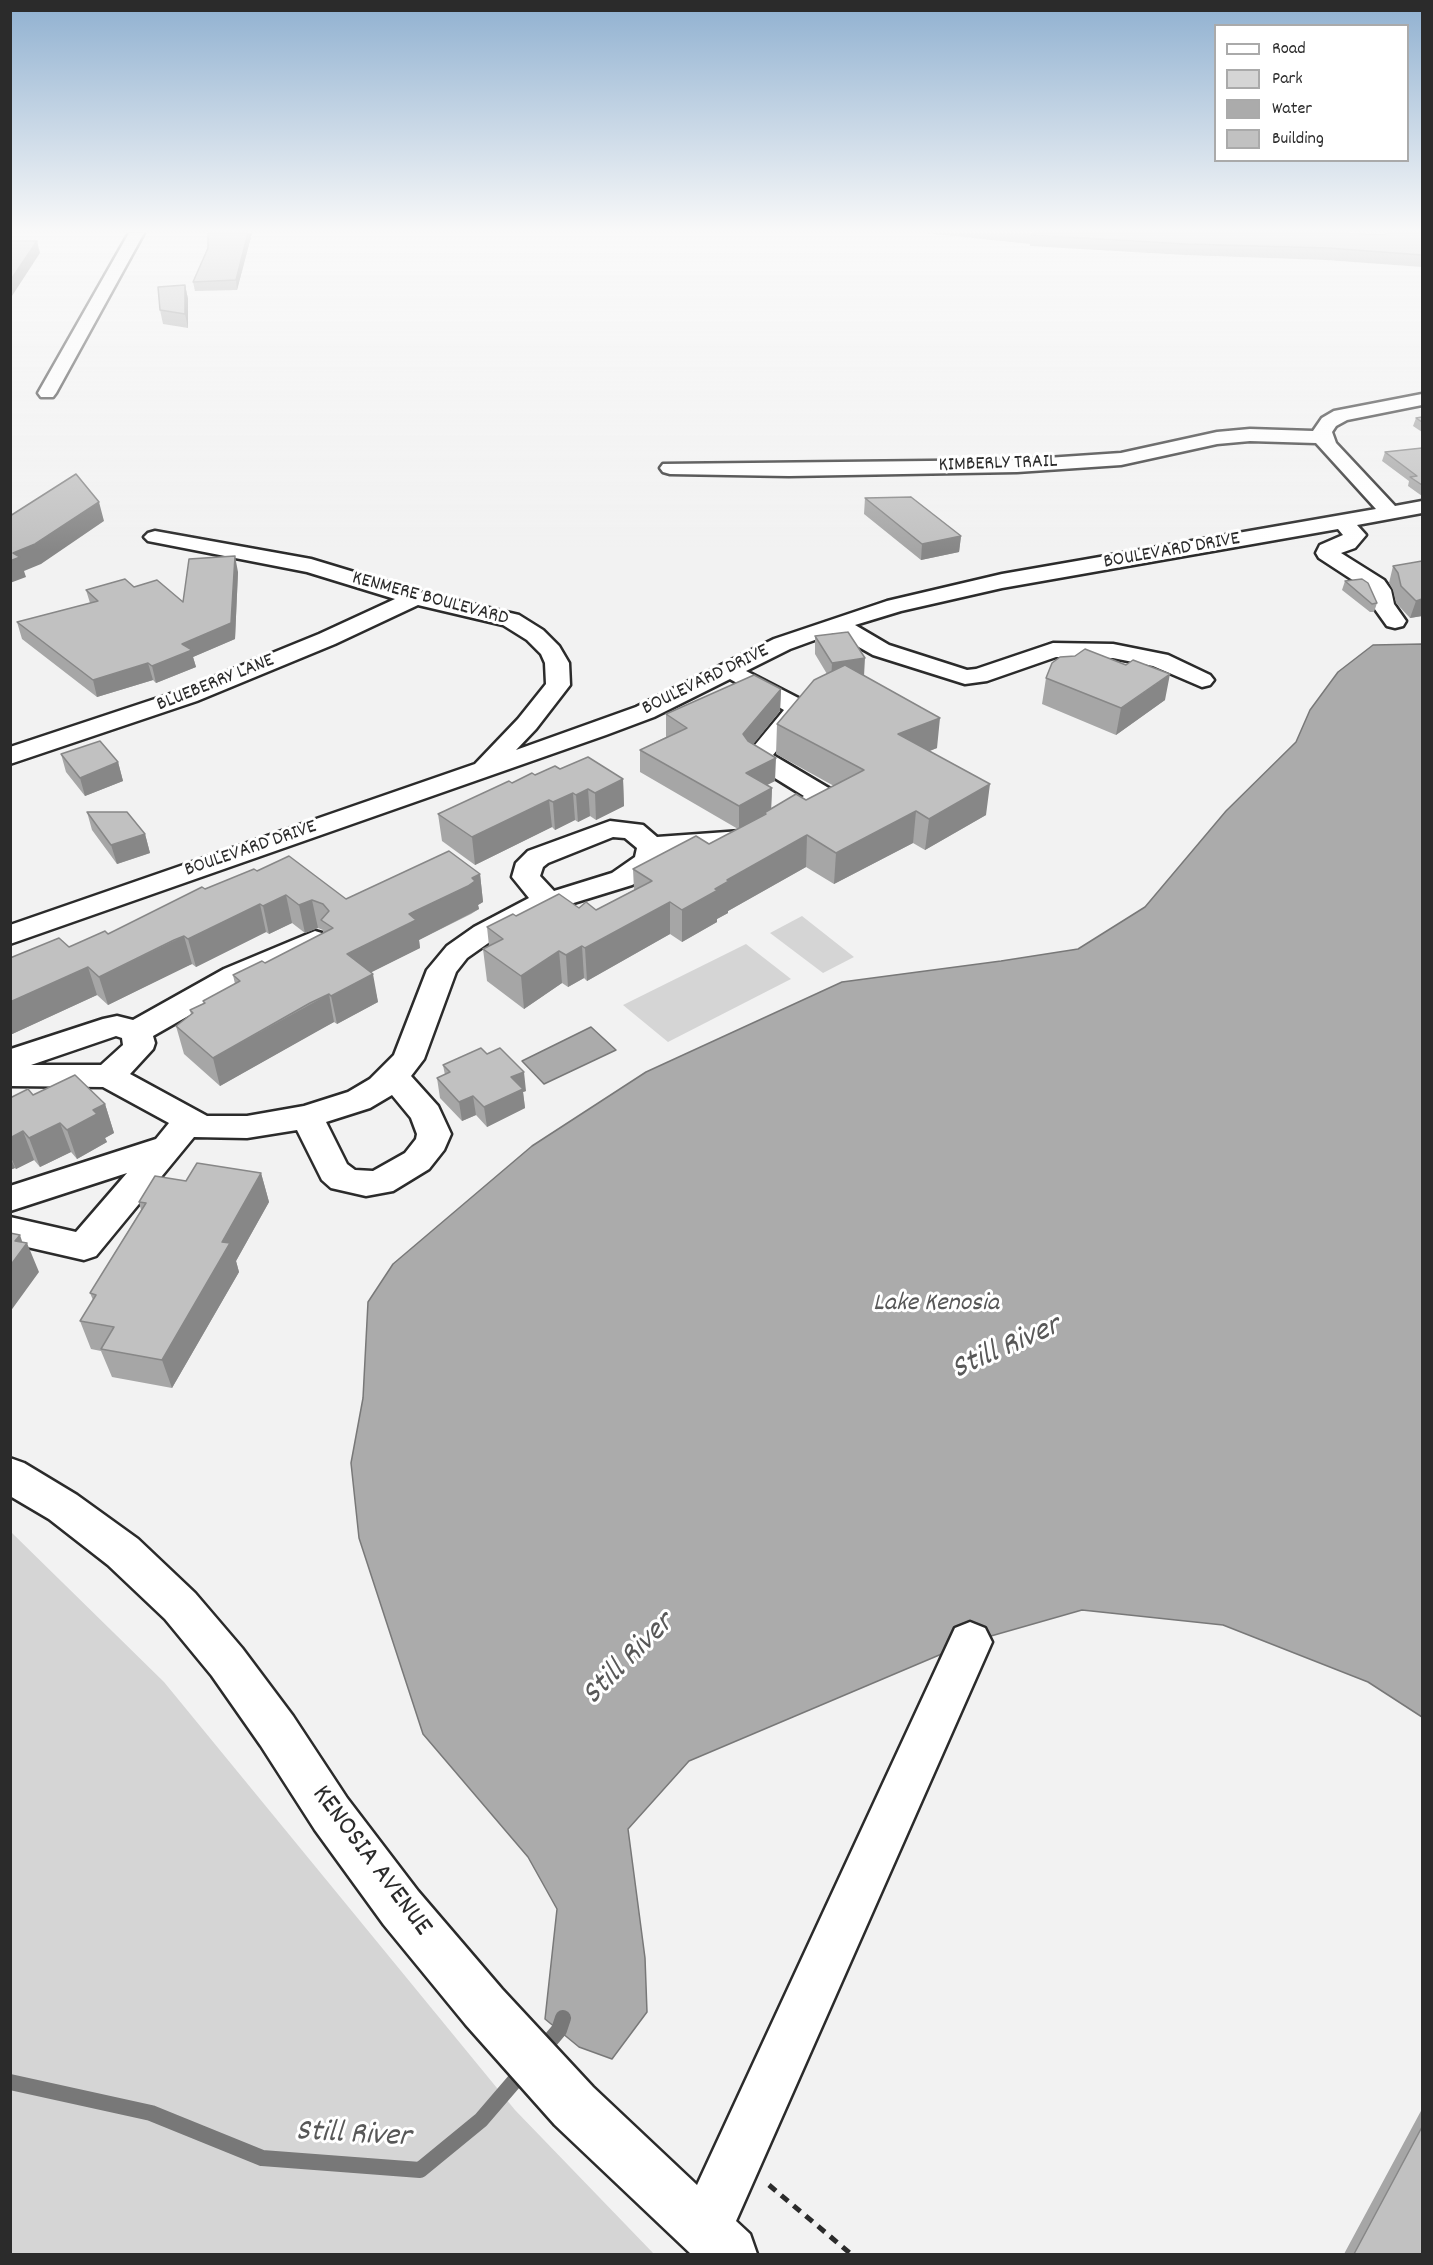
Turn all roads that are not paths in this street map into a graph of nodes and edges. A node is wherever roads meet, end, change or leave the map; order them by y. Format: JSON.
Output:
{"nodes":[{"id":1,"x":78,"y":339,"type":"edge"},
{"id":2,"x":47,"y":393,"type":"dead end"},
{"id":3,"x":1422,"y":400,"type":"edge"},
{"id":4,"x":1323,"y":437,"type":"junction"},
{"id":5,"x":670,"y":468,"type":"dead end"},
{"id":6,"x":1422,"y":507,"type":"edge"},
{"id":7,"x":1390,"y":512,"type":"junction"},
{"id":8,"x":1342,"y":521,"type":"junction"},
{"id":9,"x":155,"y":537,"type":"dead end"},
{"id":10,"x":415,"y":598,"type":"junction"},
{"id":11,"x":1395,"y":621,"type":"dead end"},
{"id":12,"x":836,"y":624,"type":"junction"},
{"id":13,"x":728,"y":671,"type":"junction"},
{"id":14,"x":1202,"y":680,"type":"dead end"},
{"id":15,"x":10,"y":756,"type":"edge"},
{"id":16,"x":484,"y":768,"type":"junction"},
{"id":17,"x":651,"y":846,"type":"junction"},
{"id":18,"x":547,"y":901,"type":"junction"},
{"id":19,"x":10,"y":935,"type":"edge"},
{"id":20,"x":317,"y":939,"type":"edge"},
{"id":21,"x":136,"y":1032,"type":"junction"},
{"id":22,"x":10,"y":1064,"type":"edge"},
{"id":23,"x":10,"y":1075,"type":"edge"},
{"id":24,"x":109,"y":1076,"type":"junction"},
{"id":25,"x":393,"y":1076,"type":"junction"},
{"id":26,"x":307,"y":1117,"type":"junction"},
{"id":27,"x":189,"y":1121,"type":"junction"},
{"id":28,"x":165,"y":1148,"type":"junction"},
{"id":29,"x":10,"y":1199,"type":"edge"},
{"id":30,"x":10,"y":1230,"type":"edge"},
{"id":31,"x":10,"y":1475,"type":"edge"},
{"id":32,"x":970,"y":1642,"type":"dead end"},
{"id":33,"x":717,"y":2242,"type":"edge"}],
"edges":[{"from":1,"to":2,"type":"street"},
{"from":3,"to":4,"type":"street"},
{"from":4,"to":5,"type":"street","name":"KIMBERLY TRAIL"},
{"from":4,"to":7,"type":"street"},
{"from":6,"to":7,"type":"street","name":"BOULEVARD DRIVE"},
{"from":7,"to":8,"type":"street","name":"BOULEVARD DRIVE"},
{"from":8,"to":11,"type":"street"},
{"from":8,"to":12,"type":"street","name":"BOULEVARD DRIVE"},
{"from":9,"to":10,"type":"street","name":"KENMERE BOULEVARD"},
{"from":10,"to":15,"type":"street","name":"BLUEBERRY LANE"},
{"from":10,"to":16,"type":"street","name":"KENMERE BOULEVARD"},
{"from":12,"to":13,"type":"street","name":"BOULEVARD DRIVE"},
{"from":12,"to":14,"type":"street"},
{"from":13,"to":16,"type":"street","name":"BOULEVARD DRIVE"},
{"from":13,"to":17,"type":"street"},
{"from":16,"to":19,"type":"street","name":"BOULEVARD DRIVE"},
{"from":17,"to":18,"type":"street"},
{"from":17,"to":18,"type":"street"},
{"from":18,"to":25,"type":"street"},
{"from":20,"to":21,"type":"street"},
{"from":21,"to":22,"type":"street"},
{"from":21,"to":24,"type":"street"},
{"from":23,"to":24,"type":"street"},
{"from":24,"to":27,"type":"street"},
{"from":25,"to":26,"type":"street"},
{"from":25,"to":26,"type":"street"},
{"from":26,"to":27,"type":"street"},
{"from":27,"to":28,"type":"street"},
{"from":28,"to":29,"type":"street"},
{"from":28,"to":30,"type":"street"},
{"from":31,"to":33,"type":"street","name":"KENOSIA AVENUE"},
{"from":32,"to":33,"type":"street"}]}
